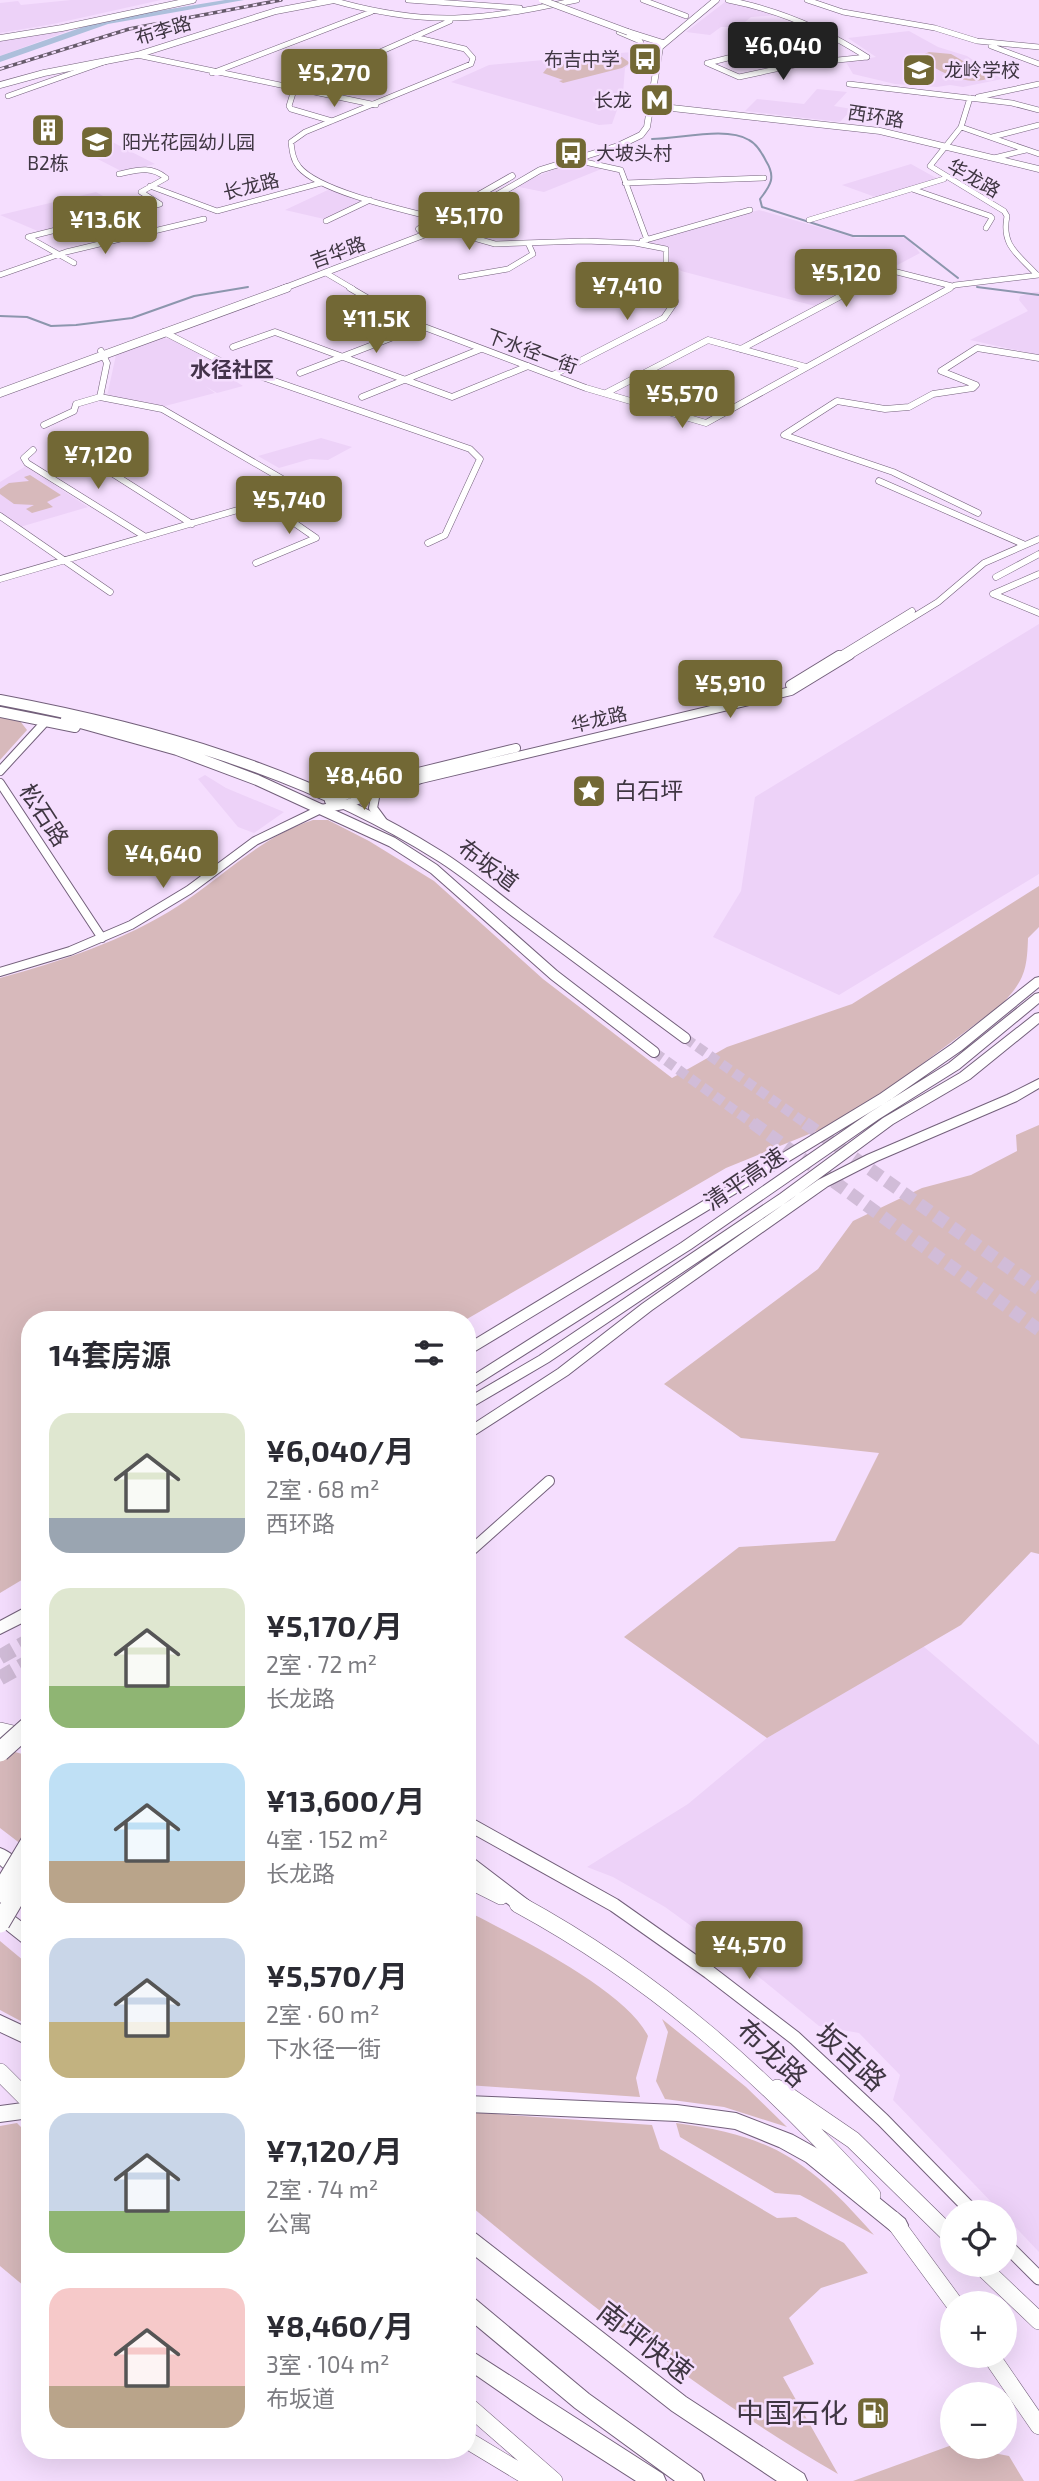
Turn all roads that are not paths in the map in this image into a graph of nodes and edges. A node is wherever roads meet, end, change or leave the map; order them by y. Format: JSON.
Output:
{"nodes":[{"id":1,"x":178,"y":0,"type":"edge"},
{"id":2,"x":193,"y":0,"type":"edge"},
{"id":3,"x":333,"y":0,"type":"edge"},
{"id":4,"x":408,"y":0,"type":"edge"},
{"id":5,"x":577,"y":0,"type":"edge"},
{"id":6,"x":643,"y":0,"type":"edge"},
{"id":7,"x":706,"y":0,"type":"edge"},
{"id":8,"x":716,"y":0,"type":"edge"},
{"id":9,"x":728,"y":0,"type":"edge"},
{"id":10,"x":807,"y":0,"type":"edge"},
{"id":11,"x":549,"y":2,"type":"edge"},
{"id":12,"x":534,"y":9,"type":"junction"},
{"id":13,"x":372,"y":12,"type":"junction"},
{"id":14,"x":686,"y":16,"type":"junction"},
{"id":15,"x":458,"y":20,"type":"junction"},
{"id":16,"x":630,"y":31,"type":"joint"},
{"id":17,"x":827,"y":33,"type":"junction"},
{"id":18,"x":0,"y":37,"type":"edge"},
{"id":19,"x":414,"y":37,"type":"junction"},
{"id":20,"x":658,"y":41,"type":"junction"},
{"id":21,"x":977,"y":41,"type":"junction"},
{"id":22,"x":1039,"y":47,"type":"edge"},
{"id":23,"x":649,"y":53,"type":"joint"},
{"id":24,"x":136,"y":55,"type":"junction"},
{"id":25,"x":111,"y":60,"type":"junction"},
{"id":26,"x":1039,"y":64,"type":"edge"},
{"id":27,"x":648,"y":68,"type":"dead end"},
{"id":28,"x":212,"y":73,"type":"junction"},
{"id":29,"x":849,"y":84,"type":"dead end"},
{"id":30,"x":1039,"y":84,"type":"edge"},
{"id":31,"x":0,"y":85,"type":"edge"},
{"id":32,"x":295,"y":90,"type":"junction"},
{"id":33,"x":8,"y":96,"type":"dead end"},
{"id":34,"x":970,"y":98,"type":"junction"},
{"id":35,"x":376,"y":105,"type":"junction"},
{"id":36,"x":649,"y":105,"type":"junction"},
{"id":37,"x":1039,"y":110,"type":"edge"},
{"id":38,"x":333,"y":121,"type":"junction"},
{"id":39,"x":1039,"y":125,"type":"edge"},
{"id":40,"x":961,"y":127,"type":"junction"},
{"id":41,"x":992,"y":137,"type":"junction"},
{"id":42,"x":946,"y":144,"type":"junction"},
{"id":43,"x":1027,"y":150,"type":"junction"},
{"id":44,"x":1039,"y":153,"type":"edge"},
{"id":45,"x":565,"y":158,"type":"junction"},
{"id":46,"x":994,"y":158,"type":"junction"},
{"id":47,"x":1039,"y":169,"type":"edge"},
{"id":48,"x":119,"y":174,"type":"dead end"},
{"id":49,"x":764,"y":178,"type":"dead end"},
{"id":50,"x":944,"y":179,"type":"junction"},
{"id":51,"x":321,"y":183,"type":"junction"},
{"id":52,"x":625,"y":183,"type":"junction"},
{"id":53,"x":150,"y":186,"type":"junction"},
{"id":54,"x":911,"y":189,"type":"junction"},
{"id":55,"x":370,"y":200,"type":"junction"},
{"id":56,"x":750,"y":211,"type":"dead end"},
{"id":57,"x":204,"y":219,"type":"dead end"},
{"id":58,"x":439,"y":219,"type":"junction"},
{"id":59,"x":809,"y":220,"type":"dead end"},
{"id":60,"x":326,"y":221,"type":"dead end"},
{"id":61,"x":451,"y":222,"type":"junction"},
{"id":62,"x":428,"y":225,"type":"junction"},
{"id":63,"x":986,"y":228,"type":"dead end"},
{"id":64,"x":439,"y":229,"type":"junction"},
{"id":65,"x":647,"y":240,"type":"junction"},
{"id":66,"x":635,"y":243,"type":"junction"},
{"id":67,"x":529,"y":245,"type":"junction"},
{"id":68,"x":58,"y":254,"type":"junction"},
{"id":69,"x":74,"y":263,"type":"dead end"},
{"id":70,"x":326,"y":273,"type":"junction"},
{"id":71,"x":0,"y":275,"type":"edge"},
{"id":72,"x":1037,"y":276,"type":"edge"},
{"id":73,"x":461,"y":277,"type":"dead end"},
{"id":74,"x":952,"y":286,"type":"junction"},
{"id":75,"x":422,"y":326,"type":"junction"},
{"id":76,"x":164,"y":332,"type":"junction"},
{"id":77,"x":233,"y":347,"type":"dead end"},
{"id":78,"x":481,"y":349,"type":"junction"},
{"id":79,"x":741,"y":349,"type":"junction"},
{"id":80,"x":102,"y":353,"type":"junction"},
{"id":81,"x":342,"y":357,"type":"junction"},
{"id":82,"x":1039,"y":358,"type":"edge"},
{"id":83,"x":528,"y":366,"type":"junction"},
{"id":84,"x":806,"y":367,"type":"junction"},
{"id":85,"x":300,"y":373,"type":"dead end"},
{"id":86,"x":553,"y":375,"type":"junction"},
{"id":87,"x":405,"y":380,"type":"junction"},
{"id":88,"x":0,"y":391,"type":"edge"},
{"id":89,"x":606,"y":393,"type":"junction"},
{"id":90,"x":100,"y":397,"type":"junction"},
{"id":91,"x":362,"y":397,"type":"dead end"},
{"id":92,"x":44,"y":425,"type":"dead end"},
{"id":93,"x":66,"y":444,"type":"dead end"},
{"id":94,"x":33,"y":450,"type":"dead end"},
{"id":95,"x":879,"y":481,"type":"dead end"},
{"id":96,"x":264,"y":502,"type":"junction"},
{"id":97,"x":0,"y":516,"type":"edge"},
{"id":98,"x":966,"y":519,"type":"junction"},
{"id":99,"x":192,"y":524,"type":"junction"},
{"id":100,"x":144,"y":536,"type":"junction"},
{"id":101,"x":1039,"y":537,"type":"edge"},
{"id":102,"x":1020,"y":542,"type":"junction"},
{"id":103,"x":428,"y":543,"type":"dead end"},
{"id":104,"x":1039,"y":554,"type":"edge"},
{"id":105,"x":64,"y":560,"type":"junction"},
{"id":106,"x":256,"y":563,"type":"dead end"},
{"id":107,"x":1039,"y":574,"type":"edge"},
{"id":108,"x":996,"y":577,"type":"dead end"},
{"id":109,"x":0,"y":579,"type":"edge"},
{"id":110,"x":110,"y":592,"type":"dead end"},
{"id":111,"x":1039,"y":613,"type":"edge"},
{"id":112,"x":0,"y":700,"type":"edge"},
{"id":113,"x":0,"y":706,"type":"edge"},
{"id":114,"x":0,"y":712,"type":"edge"},
{"id":115,"x":46,"y":721,"type":"junction"},
{"id":116,"x":93,"y":728,"type":"junction"},
{"id":117,"x":0,"y":771,"type":"edge"},
{"id":118,"x":0,"y":783,"type":"edge"},
{"id":119,"x":302,"y":786,"type":"junction"},
{"id":120,"x":375,"y":789,"type":"junction"},
{"id":121,"x":331,"y":799,"type":"junction"},
{"id":122,"x":343,"y":804,"type":"junction"},
{"id":123,"x":321,"y":809,"type":"junction"},
{"id":124,"x":384,"y":823,"type":"junction"},
{"id":125,"x":102,"y":938,"type":"junction"},
{"id":126,"x":0,"y":972,"type":"edge"},
{"id":127,"x":1039,"y":981,"type":"edge"},
{"id":128,"x":1039,"y":997,"type":"edge"},
{"id":129,"x":1039,"y":1017,"type":"edge"},
{"id":130,"x":685,"y":1038,"type":"tunnel mouth"},
{"id":131,"x":654,"y":1052,"type":"tunnel mouth"},
{"id":132,"x":1039,"y":1083,"type":"edge"},
{"id":133,"x":476,"y":1346,"type":"edge"},
{"id":134,"x":476,"y":1380,"type":"edge"},
{"id":135,"x":476,"y":1400,"type":"edge"},
{"id":136,"x":476,"y":1429,"type":"edge"},
{"id":137,"x":549,"y":1481,"type":"dead end"},
{"id":138,"x":476,"y":1546,"type":"edge"},
{"id":139,"x":21,"y":1616,"type":"edge"},
{"id":140,"x":0,"y":1628,"type":"edge"},
{"id":141,"x":0,"y":1731,"type":"edge"},
{"id":142,"x":21,"y":1733,"type":"edge"},
{"id":143,"x":21,"y":1736,"type":"edge"},
{"id":144,"x":0,"y":1752,"type":"edge"},
{"id":145,"x":476,"y":1828,"type":"edge"},
{"id":146,"x":0,"y":1856,"type":"edge"},
{"id":147,"x":21,"y":1858,"type":"edge"},
{"id":148,"x":476,"y":1870,"type":"edge"},
{"id":149,"x":21,"y":1874,"type":"edge"},
{"id":150,"x":476,"y":1883,"type":"edge"},
{"id":151,"x":21,"y":1887,"type":"edge"},
{"id":152,"x":0,"y":1893,"type":"edge"},
{"id":153,"x":526,"y":1908,"type":"junction"},
{"id":154,"x":0,"y":1915,"type":"edge"},
{"id":155,"x":0,"y":1923,"type":"edge"},
{"id":156,"x":21,"y":1932,"type":"edge"},
{"id":157,"x":0,"y":2023,"type":"edge"},
{"id":158,"x":21,"y":2034,"type":"edge"},
{"id":159,"x":749,"y":2068,"type":"junction"},
{"id":160,"x":0,"y":2072,"type":"edge"},
{"id":161,"x":21,"y":2093,"type":"edge"},
{"id":162,"x":476,"y":2104,"type":"edge"},
{"id":163,"x":21,"y":2111,"type":"edge"},
{"id":164,"x":0,"y":2113,"type":"edge"},
{"id":165,"x":962,"y":2200,"type":"edge"},
{"id":166,"x":898,"y":2225,"type":"junction"},
{"id":167,"x":940,"y":2225,"type":"edge"},
{"id":168,"x":476,"y":2245,"type":"edge"},
{"id":169,"x":1017,"y":2257,"type":"edge"},
{"id":170,"x":993,"y":2277,"type":"edge"},
{"id":171,"x":1039,"y":2278,"type":"edge"},
{"id":172,"x":945,"y":2291,"type":"edge"},
{"id":173,"x":476,"y":2313,"type":"edge"},
{"id":174,"x":1039,"y":2321,"type":"edge"},
{"id":175,"x":476,"y":2354,"type":"edge"},
{"id":176,"x":476,"y":2363,"type":"edge"},
{"id":177,"x":999,"y":2368,"type":"edge"},
{"id":178,"x":546,"y":2412,"type":"junction"},
{"id":179,"x":476,"y":2413,"type":"edge"},
{"id":180,"x":1039,"y":2426,"type":"edge"},
{"id":181,"x":476,"y":2445,"type":"edge"},
{"id":182,"x":535,"y":2481,"type":"edge"},
{"id":183,"x":554,"y":2481,"type":"edge"},
{"id":184,"x":655,"y":2481,"type":"edge"},
{"id":185,"x":693,"y":2481,"type":"edge"},
{"id":186,"x":796,"y":2481,"type":"edge"}],
"edges":[{"from":1,"to":18,"type":"main road"},
{"from":2,"to":18,"type":"main road"},
{"from":3,"to":13,"type":"street"},
{"from":3,"to":24,"type":"main road","name":"布李路"},
{"from":4,"to":12,"type":"street"},
{"from":5,"to":11,"type":"street"},
{"from":6,"to":14,"type":"street"},
{"from":7,"to":14,"type":"main road"},
{"from":8,"to":20,"type":"main road"},
{"from":9,"to":17,"type":"street"},
{"from":10,"to":21,"type":"street"},
{"from":11,"to":12,"type":"street"},
{"from":11,"to":16,"type":"main road","bridge":true},
{"from":11,"to":23,"type":"street"},
{"from":12,"to":15,"type":"street"},
{"from":13,"to":15,"type":"street"},
{"from":13,"to":28,"type":"street"},
{"from":14,"to":20,"type":"main road"},
{"from":15,"to":19,"type":"street"},
{"from":16,"to":20,"type":"main road"},
{"from":17,"to":17,"type":"street"},
{"from":19,"to":32,"type":"street"},
{"from":19,"to":35,"type":"street","name":"长龙路"},
{"from":20,"to":23,"type":"main road"},
{"from":20,"to":36,"type":"main road","name":"吉华路"},
{"from":21,"to":22,"type":"street"},
{"from":21,"to":26,"type":"street"},
{"from":24,"to":25,"type":"main road","name":"布李路"},
{"from":24,"to":28,"type":"street"},
{"from":25,"to":31,"type":"main road","name":"布李路"},
{"from":25,"to":33,"type":"street"},
{"from":27,"to":36,"type":"main road","name":"吉华路"},
{"from":28,"to":32,"type":"street"},
{"from":29,"to":34,"type":"street"},
{"from":30,"to":34,"type":"street"},
{"from":32,"to":35,"type":"street"},
{"from":32,"to":38,"type":"street"},
{"from":34,"to":37,"type":"street"},
{"from":34,"to":40,"type":"street"},
{"from":35,"to":38,"type":"street","name":"长龙路"},
{"from":36,"to":42,"type":"main road","name":"西环路"},
{"from":36,"to":45,"type":"main road","name":"吉华路"},
{"from":38,"to":51,"type":"street","name":"长龙路"},
{"from":39,"to":41,"type":"street"},
{"from":40,"to":41,"type":"street"},
{"from":40,"to":42,"type":"street"},
{"from":41,"to":43,"type":"street"},
{"from":42,"to":46,"type":"main road","name":"西环路"},
{"from":42,"to":47,"type":"main road","name":"西环路"},
{"from":42,"to":50,"type":"street","name":"华龙路"},
{"from":42,"to":72,"type":"street","name":"华龙路"},
{"from":43,"to":44,"type":"street"},
{"from":43,"to":46,"type":"street"},
{"from":45,"to":52,"type":"street"},
{"from":45,"to":58,"type":"main road","name":"吉华路"},
{"from":45,"to":61,"type":"main road","name":"吉华路"},
{"from":46,"to":47,"type":"main road","name":"西环路"},
{"from":48,"to":53,"type":"street"},
{"from":49,"to":52,"type":"street"},
{"from":50,"to":54,"type":"street"},
{"from":50,"to":72,"type":"street","name":"华龙路"},
{"from":51,"to":53,"type":"street","name":"长龙路"},
{"from":51,"to":55,"type":"street","name":"长龙路"},
{"from":52,"to":65,"type":"street"},
{"from":53,"to":68,"type":"street"},
{"from":54,"to":59,"type":"street"},
{"from":54,"to":63,"type":"street"},
{"from":55,"to":58,"type":"street","name":"长龙路"},
{"from":55,"to":60,"type":"street"},
{"from":56,"to":65,"type":"street"},
{"from":57,"to":68,"type":"street"},
{"from":58,"to":61,"type":"street","name":"长龙路"},
{"from":58,"to":62,"type":"main road","name":"吉华路"},
{"from":61,"to":64,"type":"main road","name":"吉华路"},
{"from":62,"to":64,"type":"street"},
{"from":62,"to":80,"type":"main road","name":"吉华路"},
{"from":64,"to":67,"type":"street"},
{"from":64,"to":70,"type":"main road","name":"吉华路"},
{"from":65,"to":66,"type":"street"},
{"from":66,"to":67,"type":"street"},
{"from":66,"to":86,"type":"street"},
{"from":67,"to":73,"type":"street"},
{"from":68,"to":69,"type":"street"},
{"from":68,"to":71,"type":"street"},
{"from":70,"to":75,"type":"street","name":"下水径一街"},
{"from":70,"to":76,"type":"main road","name":"吉华路"},
{"from":72,"to":74,"type":"street","name":"下水径一街"},
{"from":74,"to":79,"type":"street"},
{"from":74,"to":84,"type":"street","name":"下水径一街"},
{"from":75,"to":78,"type":"street","name":"下水径一街"},
{"from":75,"to":81,"type":"street"},
{"from":76,"to":80,"type":"main road","name":"吉华路"},
{"from":76,"to":103,"type":"street"},
{"from":77,"to":81,"type":"street"},
{"from":78,"to":83,"type":"street","name":"下水径一街"},
{"from":78,"to":87,"type":"street"},
{"from":79,"to":84,"type":"street"},
{"from":79,"to":89,"type":"street"},
{"from":80,"to":88,"type":"main road","name":"吉华路"},
{"from":80,"to":90,"type":"street"},
{"from":81,"to":85,"type":"street"},
{"from":81,"to":87,"type":"street"},
{"from":82,"to":98,"type":"street"},
{"from":83,"to":86,"type":"street","name":"下水径一街"},
{"from":83,"to":87,"type":"street"},
{"from":84,"to":89,"type":"street","name":"下水径一街"},
{"from":86,"to":89,"type":"street","name":"下水径一街"},
{"from":87,"to":91,"type":"street"},
{"from":90,"to":92,"type":"street"},
{"from":90,"to":96,"type":"street"},
{"from":93,"to":99,"type":"street"},
{"from":94,"to":100,"type":"street"},
{"from":95,"to":98,"type":"street"},
{"from":96,"to":99,"type":"street"},
{"from":96,"to":106,"type":"street"},
{"from":97,"to":105,"type":"street"},
{"from":98,"to":102,"type":"street"},
{"from":99,"to":100,"type":"street"},
{"from":100,"to":105,"type":"street"},
{"from":101,"to":102,"type":"street","name":"华龙路"},
{"from":102,"to":120,"type":"street","name":"华龙路"},
{"from":102,"to":120,"type":"street","name":"华龙路"},
{"from":104,"to":108,"type":"street"},
{"from":105,"to":109,"type":"street"},
{"from":105,"to":110,"type":"street"},
{"from":107,"to":111,"type":"street"},
{"from":112,"to":119,"type":"main road","name":"布坂道"},
{"from":113,"to":116,"type":"main road","name":"布坂道"},
{"from":114,"to":115,"type":"main road"},
{"from":115,"to":116,"type":"main road"},
{"from":115,"to":117,"type":"street"},
{"from":116,"to":123,"type":"main road","name":"布坂道"},
{"from":118,"to":125,"type":"street","name":"松石路"},
{"from":119,"to":120,"type":"street"},
{"from":119,"to":121,"type":"main road","name":"布坂道"},
{"from":120,"to":121,"type":"street"},
{"from":120,"to":122,"type":"street"},
{"from":120,"to":124,"type":"street"},
{"from":121,"to":122,"type":"main road","name":"布坂道"},
{"from":121,"to":123,"type":"street"},
{"from":122,"to":123,"type":"street"},
{"from":122,"to":124,"type":"main road","name":"布坂道"},
{"from":123,"to":125,"type":"street"},
{"from":123,"to":131,"type":"main road","name":"布坂道"},
{"from":124,"to":130,"type":"main road","name":"布坂道"},
{"from":125,"to":126,"type":"street"},
{"from":127,"to":133,"type":"highway"},
{"from":128,"to":134,"type":"highway","name":"清平高速"},
{"from":129,"to":135,"type":"highway","name":"清平高速"},
{"from":132,"to":136,"type":"highway"},
{"from":137,"to":138,"type":"street"},
{"from":139,"to":140,"type":"highway"},
{"from":141,"to":143,"type":"main road"},
{"from":142,"to":144,"type":"highway","bridge":true},
{"from":145,"to":165,"type":"street","name":"坂吉路"},
{"from":146,"to":149,"type":"highway"},
{"from":147,"to":152,"type":"highway","bridge":true},
{"from":148,"to":153,"type":"highway"},
{"from":150,"to":153,"type":"main road","name":"布龙路"},
{"from":151,"to":155,"type":"highway","bridge":true},
{"from":153,"to":159,"type":"main road","name":"布龙路"},
{"from":154,"to":156,"type":"highway"},
{"from":157,"to":158,"type":"highway"},
{"from":159,"to":166,"type":"main road","name":"布龙路"},
{"from":159,"to":167,"type":"main road"},
{"from":160,"to":161,"type":"main road"},
{"from":162,"to":166,"type":"highway"},
{"from":163,"to":164,"type":"highway"},
{"from":166,"to":172,"type":"main road","name":"布龙路"},
{"from":168,"to":186,"type":"highway","name":"南坪快速"},
{"from":169,"to":171,"type":"street"},
{"from":170,"to":174,"type":"main road"},
{"from":173,"to":185,"type":"highway"},
{"from":175,"to":178,"type":"highway"},
{"from":176,"to":178,"type":"highway"},
{"from":177,"to":180,"type":"main road"},
{"from":178,"to":184,"type":"highway"},
{"from":179,"to":183,"type":"main road"},
{"from":181,"to":182,"type":"main road"}]}
